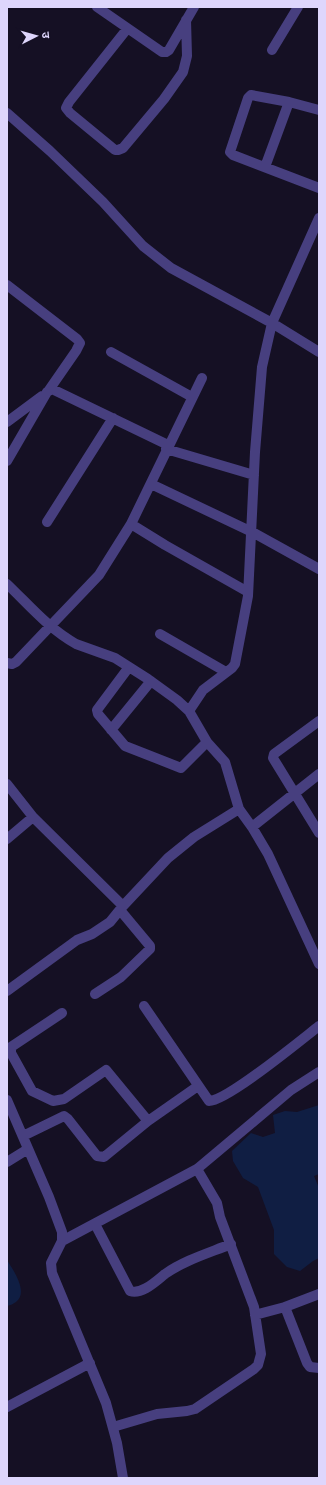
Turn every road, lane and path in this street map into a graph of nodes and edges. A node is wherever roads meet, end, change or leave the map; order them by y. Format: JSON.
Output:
{"nodes":[{"id":1,"x":97,"y":7,"type":"edge"},
{"id":2,"x":194,"y":7,"type":"edge"},
{"id":3,"x":298,"y":7,"type":"edge"},
{"id":4,"x":186,"y":20,"type":"junction"},
{"id":5,"x":127,"y":29,"type":"junction"},
{"id":6,"x":272,"y":50,"type":"dead end"},
{"id":7,"x":289,"y":102,"type":"junction"},
{"id":8,"x":319,"y":110,"type":"edge"},
{"id":9,"x":7,"y":113,"type":"edge"},
{"id":10,"x":265,"y":167,"type":"junction"},
{"id":11,"x":319,"y":188,"type":"edge"},
{"id":12,"x":319,"y":218,"type":"edge"},
{"id":13,"x":7,"y":285,"type":"edge"},
{"id":14,"x":272,"y":323,"type":"junction"},
{"id":15,"x":111,"y":352,"type":"dead end"},
{"id":16,"x":319,"y":352,"type":"edge"},
{"id":17,"x":202,"y":378,"type":"dead end"},
{"id":18,"x":48,"y":391,"type":"junction"},
{"id":19,"x":192,"y":397,"type":"junction"},
{"id":20,"x":113,"y":418,"type":"junction"},
{"id":21,"x":7,"y":422,"type":"edge"},
{"id":22,"x":167,"y":447,"type":"junction"},
{"id":23,"x":7,"y":461,"type":"edge"},
{"id":24,"x":254,"y":475,"type":"junction"},
{"id":25,"x":150,"y":484,"type":"junction"},
{"id":26,"x":46,"y":522,"type":"dead end"},
{"id":27,"x":131,"y":524,"type":"junction"},
{"id":28,"x":252,"y":532,"type":"junction"},
{"id":29,"x":319,"y":569,"type":"edge"},
{"id":30,"x":7,"y":584,"type":"edge"},
{"id":31,"x":248,"y":592,"type":"junction"},
{"id":32,"x":51,"y":626,"type":"junction"},
{"id":33,"x":160,"y":634,"type":"dead end"},
{"id":34,"x":7,"y":663,"type":"edge"},
{"id":35,"x":129,"y":667,"type":"junction"},
{"id":36,"x":226,"y":672,"type":"junction"},
{"id":37,"x":151,"y":681,"type":"junction"},
{"id":38,"x":189,"y":711,"type":"junction"},
{"id":39,"x":319,"y":721,"type":"edge"},
{"id":40,"x":111,"y":730,"type":"junction"},
{"id":41,"x":207,"y":742,"type":"junction"},
{"id":42,"x":319,"y":774,"type":"edge"},
{"id":43,"x":7,"y":784,"type":"edge"},
{"id":44,"x":294,"y":794,"type":"junction"},
{"id":45,"x":239,"y":809,"type":"junction"},
{"id":46,"x":33,"y":817,"type":"junction"},
{"id":47,"x":252,"y":827,"type":"junction"},
{"id":48,"x":319,"y":833,"type":"edge"},
{"id":49,"x":7,"y":839,"type":"edge"},
{"id":50,"x":121,"y":908,"type":"junction"},
{"id":51,"x":317,"y":952,"type":"edge"},
{"id":52,"x":319,"y":964,"type":"edge"},
{"id":53,"x":7,"y":991,"type":"edge"},
{"id":54,"x":95,"y":994,"type":"dead end"},
{"id":55,"x":144,"y":1006,"type":"dead end"},
{"id":56,"x":62,"y":1014,"type":"dead end"},
{"id":57,"x":319,"y":1026,"type":"edge"},
{"id":58,"x":319,"y":1072,"type":"edge"},
{"id":59,"x":198,"y":1086,"type":"junction"},
{"id":60,"x":7,"y":1100,"type":"edge"},
{"id":61,"x":148,"y":1121,"type":"junction"},
{"id":62,"x":23,"y":1136,"type":"junction"},
{"id":63,"x":28,"y":1149,"type":"junction"},
{"id":64,"x":7,"y":1162,"type":"edge"},
{"id":65,"x":197,"y":1169,"type":"junction"},
{"id":66,"x":94,"y":1224,"type":"junction"},
{"id":67,"x":62,"y":1241,"type":"junction"},
{"id":68,"x":231,"y":1244,"type":"junction"},
{"id":69,"x":319,"y":1294,"type":"edge"},
{"id":70,"x":285,"y":1307,"type":"junction"},
{"id":71,"x":255,"y":1315,"type":"junction"},
{"id":72,"x":90,"y":1363,"type":"junction"},
{"id":73,"x":319,"y":1368,"type":"edge"},
{"id":74,"x":7,"y":1407,"type":"edge"},
{"id":75,"x":113,"y":1427,"type":"junction"},
{"id":76,"x":123,"y":1478,"type":"edge"}],
"edges":[{"from":1,"to":5,"type":"street"},
{"from":2,"to":4,"type":"street"},
{"from":3,"to":6,"type":"street"},
{"from":4,"to":5,"type":"street"},
{"from":4,"to":5,"type":"street"},
{"from":7,"to":8,"type":"street"},
{"from":7,"to":10,"type":"street"},
{"from":7,"to":10,"type":"street"},
{"from":9,"to":14,"type":"street"},
{"from":10,"to":11,"type":"street"},
{"from":12,"to":14,"type":"street"},
{"from":13,"to":18,"type":"street"},
{"from":14,"to":16,"type":"street"},
{"from":14,"to":24,"type":"street"},
{"from":15,"to":19,"type":"street"},
{"from":17,"to":19,"type":"street"},
{"from":18,"to":20,"type":"street"},
{"from":18,"to":21,"type":"street"},
{"from":18,"to":23,"type":"street"},
{"from":19,"to":22,"type":"street"},
{"from":20,"to":22,"type":"street"},
{"from":20,"to":26,"type":"street"},
{"from":22,"to":24,"type":"street"},
{"from":22,"to":25,"type":"street"},
{"from":24,"to":28,"type":"street"},
{"from":25,"to":27,"type":"street"},
{"from":25,"to":28,"type":"street"},
{"from":27,"to":31,"type":"street"},
{"from":27,"to":32,"type":"street"},
{"from":28,"to":29,"type":"street"},
{"from":28,"to":31,"type":"street"},
{"from":30,"to":32,"type":"street"},
{"from":31,"to":36,"type":"street"},
{"from":32,"to":34,"type":"street"},
{"from":32,"to":35,"type":"street"},
{"from":33,"to":36,"type":"street"},
{"from":35,"to":37,"type":"street"},
{"from":35,"to":40,"type":"street"},
{"from":36,"to":38,"type":"street"},
{"from":37,"to":38,"type":"street"},
{"from":37,"to":40,"type":"street"},
{"from":38,"to":41,"type":"street"},
{"from":39,"to":44,"type":"street"},
{"from":40,"to":41,"type":"street"},
{"from":41,"to":45,"type":"street"},
{"from":42,"to":44,"type":"street"},
{"from":43,"to":46,"type":"street"},
{"from":44,"to":47,"type":"street"},
{"from":44,"to":48,"type":"street"},
{"from":45,"to":47,"type":"street"},
{"from":45,"to":50,"type":"street"},
{"from":46,"to":49,"type":"street"},
{"from":46,"to":50,"type":"street"},
{"from":47,"to":51,"type":"street"},
{"from":50,"to":53,"type":"street"},
{"from":50,"to":54,"type":"street"},
{"from":51,"to":52,"type":"street"},
{"from":55,"to":59,"type":"street"},
{"from":56,"to":61,"type":"street"},
{"from":57,"to":59,"type":"street"},
{"from":58,"to":65,"type":"street"},
{"from":59,"to":61,"type":"street"},
{"from":60,"to":62,"type":"street"},
{"from":61,"to":62,"type":"street"},
{"from":62,"to":63,"type":"street"},
{"from":63,"to":64,"type":"street"},
{"from":63,"to":67,"type":"street"},
{"from":65,"to":66,"type":"street"},
{"from":65,"to":68,"type":"street"},
{"from":66,"to":67,"type":"street"},
{"from":66,"to":68,"type":"street"},
{"from":67,"to":72,"type":"street"},
{"from":68,"to":71,"type":"street"},
{"from":69,"to":70,"type":"street"},
{"from":70,"to":71,"type":"street"},
{"from":70,"to":73,"type":"street"},
{"from":71,"to":75,"type":"street"},
{"from":72,"to":74,"type":"street"},
{"from":72,"to":75,"type":"street"},
{"from":75,"to":76,"type":"street"}]}
